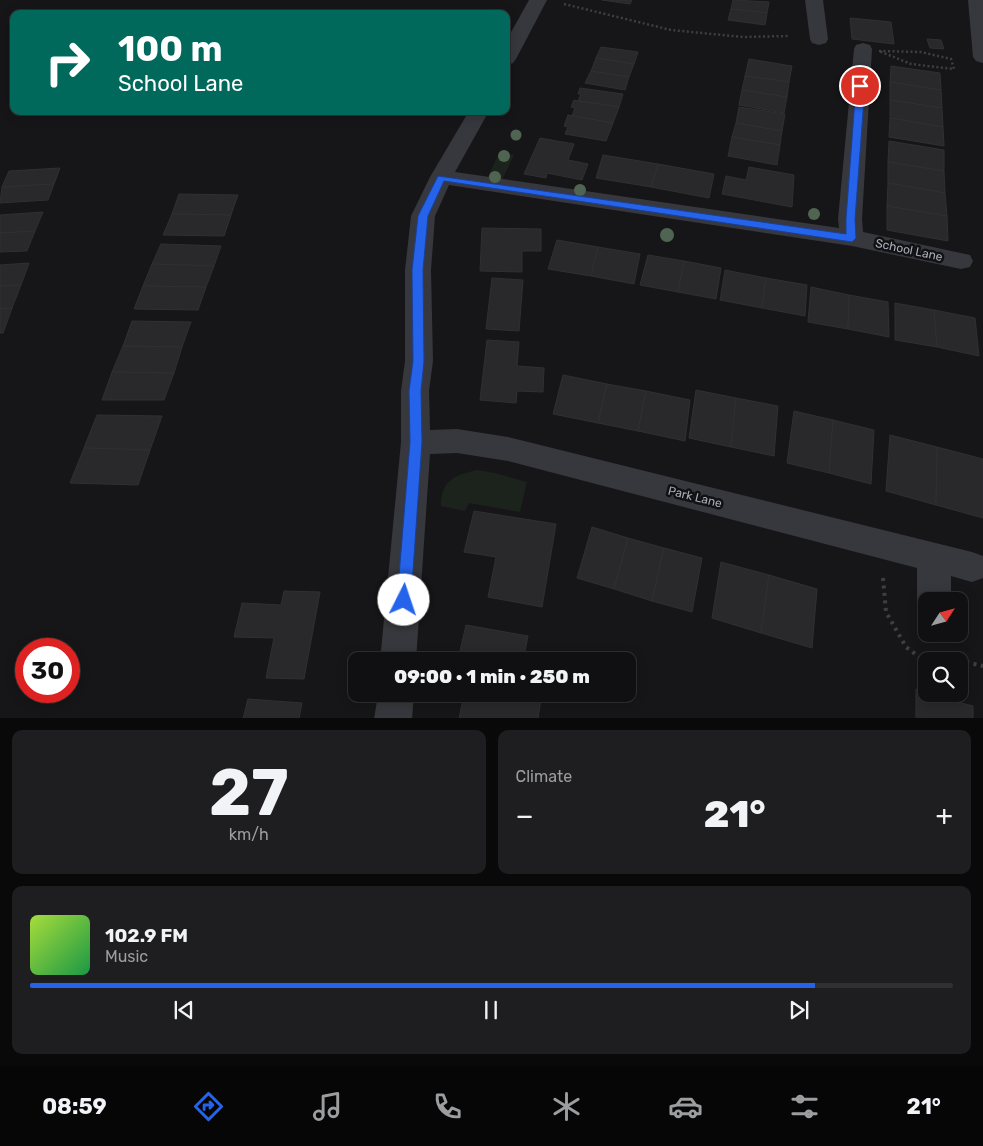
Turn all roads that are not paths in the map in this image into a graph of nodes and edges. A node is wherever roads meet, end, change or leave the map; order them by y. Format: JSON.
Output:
{"nodes":[{"id":1,"x":538,"y":0,"type":"edge"},
{"id":2,"x":814,"y":0,"type":"edge"},
{"id":3,"x":977,"y":0,"type":"edge"},
{"id":4,"x":819,"y":39,"type":"road end"},
{"id":5,"x":871,"y":50,"type":"road end"},
{"id":6,"x":510,"y":52,"type":"edge"},
{"id":7,"x":983,"y":57,"type":"edge"},
{"id":8,"x":477,"y":115,"type":"edge"},
{"id":9,"x":441,"y":178,"type":"junction"},
{"id":10,"x":852,"y":238,"type":"junction"},
{"id":11,"x":961,"y":261,"type":"dead end"},
{"id":12,"x":416,"y":442,"type":"junction"},
{"id":13,"x":934,"y":557,"type":"junction"},
{"id":14,"x":972,"y":567,"type":"dead end"},
{"id":15,"x":934,"y":592,"type":"edge"},
{"id":16,"x":399,"y":652,"type":"edge"},
{"id":17,"x":395,"y":702,"type":"edge"},
{"id":18,"x":394,"y":718,"type":"edge"}],
"edges":[{"from":1,"to":6,"type":"street"},
{"from":2,"to":4,"type":"street"},
{"from":3,"to":7,"type":"street"},
{"from":5,"to":10,"type":"street"},
{"from":8,"to":9,"type":"street"},
{"from":9,"to":10,"type":"street","name":"School Lane"},
{"from":9,"to":12,"type":"street"},
{"from":10,"to":11,"type":"street","name":"School Lane"},
{"from":12,"to":13,"type":"street","name":"Park Lane"},
{"from":12,"to":16,"type":"street"},
{"from":13,"to":14,"type":"street","name":"Park Lane"},
{"from":13,"to":15,"type":"street"},
{"from":17,"to":18,"type":"street"}]}
